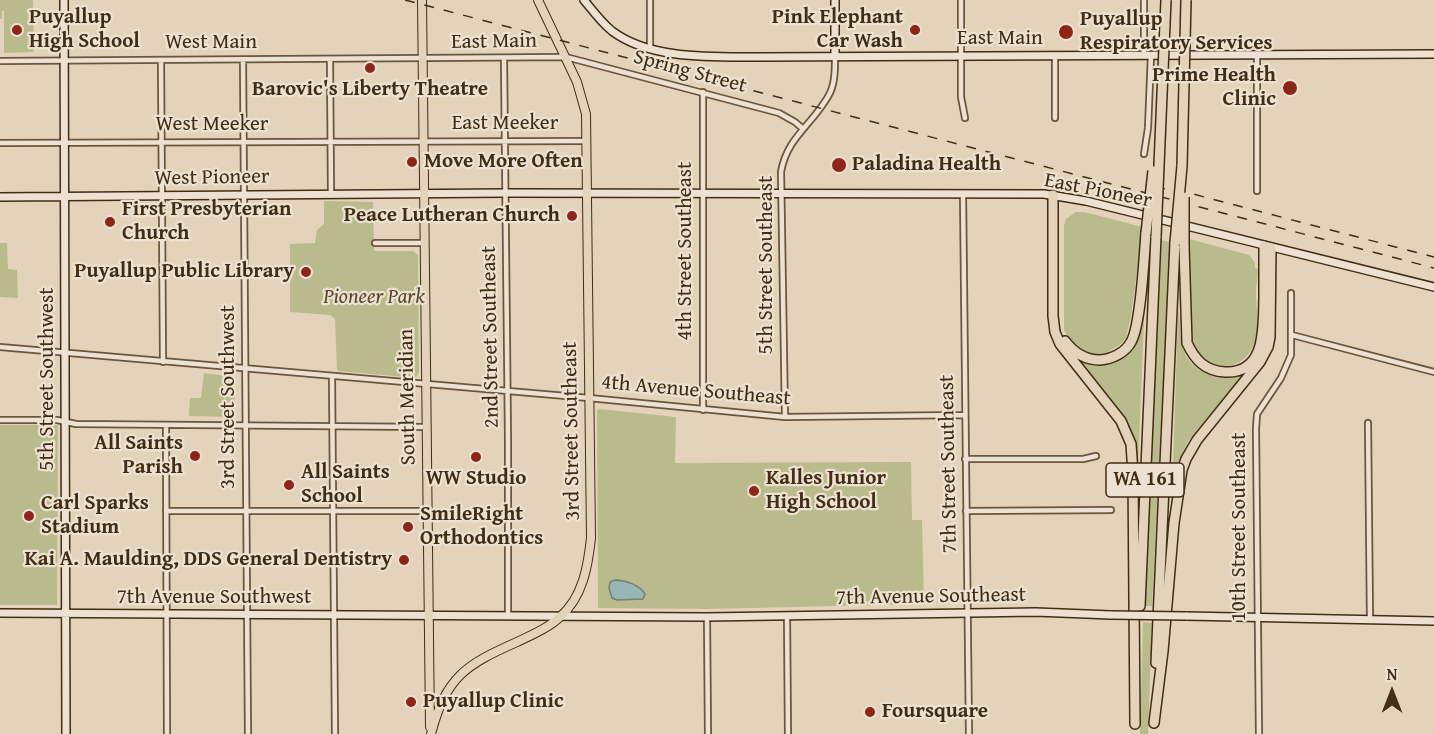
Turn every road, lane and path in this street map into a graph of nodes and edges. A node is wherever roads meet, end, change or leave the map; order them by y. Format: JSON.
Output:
{"nodes":[{"id":1,"x":64,"y":0,"type":"edge"},
{"id":2,"x":422,"y":0,"type":"edge"},
{"id":3,"x":584,"y":0,"type":"edge"},
{"id":4,"x":650,"y":0,"type":"edge"},
{"id":5,"x":835,"y":0,"type":"edge"},
{"id":6,"x":961,"y":0,"type":"edge"},
{"id":7,"x":1144,"y":0,"type":"edge"},
{"id":8,"x":1166,"y":0,"type":"edge"},
{"id":9,"x":1186,"y":0,"type":"edge"},
{"id":10,"x":540,"y":2,"type":"edge"},
{"id":11,"x":650,"y":47,"type":"junction"},
{"id":12,"x":1434,"y":54,"type":"edge"},
{"id":13,"x":1148,"y":55,"type":"junction"},
{"id":14,"x":1257,"y":55,"type":"junction"},
{"id":15,"x":962,"y":56,"type":"junction"},
{"id":16,"x":1055,"y":56,"type":"junction"},
{"id":17,"x":566,"y":57,"type":"junction"},
{"id":18,"x":835,"y":57,"type":"junction"},
{"id":19,"x":504,"y":58,"type":"junction"},
{"id":20,"x":330,"y":59,"type":"junction"},
{"id":21,"x":423,"y":59,"type":"junction"},
{"id":22,"x":161,"y":60,"type":"junction"},
{"id":23,"x":243,"y":60,"type":"junction"},
{"id":24,"x":0,"y":61,"type":"edge"},
{"id":25,"x":64,"y":61,"type":"junction"},
{"id":26,"x":703,"y":92,"type":"junction"},
{"id":27,"x":965,"y":118,"type":"dead end"},
{"id":28,"x":1055,"y":118,"type":"dead end"},
{"id":29,"x":802,"y":128,"type":"junction"},
{"id":30,"x":424,"y":140,"type":"junction"},
{"id":31,"x":505,"y":140,"type":"junction"},
{"id":32,"x":330,"y":141,"type":"junction"},
{"id":33,"x":587,"y":141,"type":"junction"},
{"id":34,"x":162,"y":142,"type":"junction"},
{"id":35,"x":244,"y":142,"type":"junction"},
{"id":36,"x":0,"y":143,"type":"edge"},
{"id":37,"x":65,"y":143,"type":"junction"},
{"id":38,"x":1144,"y":154,"type":"dead end"},
{"id":39,"x":1257,"y":191,"type":"dead end"},
{"id":40,"x":505,"y":193,"type":"junction"},
{"id":41,"x":588,"y":193,"type":"junction"},
{"id":42,"x":702,"y":193,"type":"junction"},
{"id":43,"x":781,"y":193,"type":"junction"},
{"id":44,"x":963,"y":193,"type":"junction"},
{"id":45,"x":331,"y":194,"type":"junction"},
{"id":46,"x":424,"y":194,"type":"junction"},
{"id":47,"x":162,"y":195,"type":"junction"},
{"id":48,"x":244,"y":195,"type":"junction"},
{"id":49,"x":65,"y":196,"type":"junction"},
{"id":50,"x":1056,"y":196,"type":"junction"},
{"id":51,"x":0,"y":197,"type":"edge"},
{"id":52,"x":1151,"y":234,"type":"junction"},
{"id":53,"x":375,"y":243,"type":"dead end"},
{"id":54,"x":424,"y":243,"type":"junction"},
{"id":55,"x":1179,"y":245,"type":"junction"},
{"id":56,"x":1267,"y":247,"type":"junction"},
{"id":57,"x":1434,"y":287,"type":"edge"},
{"id":58,"x":1291,"y":293,"type":"dead end"},
{"id":59,"x":1292,"y":335,"type":"junction"},
{"id":60,"x":0,"y":347,"type":"edge"},
{"id":61,"x":64,"y":353,"type":"junction"},
{"id":62,"x":163,"y":362,"type":"junction"},
{"id":63,"x":245,"y":369,"type":"junction"},
{"id":64,"x":1434,"y":372,"type":"edge"},
{"id":65,"x":332,"y":376,"type":"junction"},
{"id":66,"x":425,"y":385,"type":"junction"},
{"id":67,"x":508,"y":392,"type":"junction"},
{"id":68,"x":589,"y":398,"type":"junction"},
{"id":69,"x":703,"y":410,"type":"junction"},
{"id":70,"x":965,"y":415,"type":"junction"},
{"id":71,"x":785,"y":417,"type":"junction"},
{"id":72,"x":0,"y":420,"type":"edge"},
{"id":73,"x":64,"y":422,"type":"junction"},
{"id":74,"x":1368,"y":423,"type":"dead end"},
{"id":75,"x":166,"y":425,"type":"junction"},
{"id":76,"x":245,"y":425,"type":"junction"},
{"id":77,"x":333,"y":425,"type":"junction"},
{"id":78,"x":426,"y":426,"type":"junction"},
{"id":79,"x":1096,"y":456,"type":"dead end"},
{"id":80,"x":965,"y":459,"type":"junction"},
{"id":81,"x":166,"y":510,"type":"junction"},
{"id":82,"x":1111,"y":510,"type":"dead end"},
{"id":83,"x":246,"y":511,"type":"junction"},
{"id":84,"x":334,"y":511,"type":"junction"},
{"id":85,"x":427,"y":511,"type":"junction"},
{"id":86,"x":966,"y":511,"type":"junction"},
{"id":87,"x":0,"y":613,"type":"edge"},
{"id":88,"x":65,"y":613,"type":"junction"},
{"id":89,"x":968,"y":613,"type":"junction"},
{"id":90,"x":166,"y":615,"type":"junction"},
{"id":91,"x":247,"y":615,"type":"junction"},
{"id":92,"x":334,"y":615,"type":"junction"},
{"id":93,"x":428,"y":616,"type":"junction"},
{"id":94,"x":508,"y":616,"type":"junction"},
{"id":95,"x":787,"y":616,"type":"junction"},
{"id":96,"x":560,"y":617,"type":"junction"},
{"id":97,"x":707,"y":617,"type":"junction"},
{"id":98,"x":1258,"y":618,"type":"junction"},
{"id":99,"x":1370,"y":620,"type":"junction"},
{"id":100,"x":1434,"y":621,"type":"edge"},
{"id":101,"x":1154,"y":723,"type":"junction"},
{"id":102,"x":1135,"y":729,"type":"edge"},
{"id":103,"x":66,"y":734,"type":"edge"},
{"id":104,"x":167,"y":734,"type":"edge"},
{"id":105,"x":248,"y":734,"type":"edge"},
{"id":106,"x":336,"y":734,"type":"edge"},
{"id":107,"x":431,"y":734,"type":"edge"},
{"id":108,"x":708,"y":734,"type":"edge"},
{"id":109,"x":788,"y":734,"type":"edge"},
{"id":110,"x":969,"y":734,"type":"edge"},
{"id":111,"x":1153,"y":734,"type":"edge"},
{"id":112,"x":1259,"y":734,"type":"edge"}],
"edges":[{"from":1,"to":25,"type":"main road","name":"5th Street Southwest"},
{"from":2,"to":21,"type":"main road","name":"South Meridian"},
{"from":3,"to":11,"type":"main road","name":"East Main"},
{"from":4,"to":11,"type":"street"},
{"from":5,"to":18,"type":"main road"},
{"from":6,"to":15,"type":"street"},
{"from":7,"to":13,"type":"street"},
{"from":8,"to":52,"type":"highway","bridge":true},
{"from":9,"to":55,"type":"highway","number":"WA 161","bridge":true},
{"from":10,"to":17,"type":"main road","name":"3rd Street Southeast"},
{"from":11,"to":18,"type":"main road","name":"East Main"},
{"from":12,"to":14,"type":"main road","name":"East Main"},
{"from":13,"to":14,"type":"main road","name":"East Main"},
{"from":13,"to":16,"type":"main road","name":"East Main"},
{"from":13,"to":38,"type":"street"},
{"from":14,"to":39,"type":"street"},
{"from":15,"to":16,"type":"main road","name":"East Main"},
{"from":15,"to":18,"type":"main road","name":"East Main"},
{"from":15,"to":27,"type":"street"},
{"from":16,"to":28,"type":"street"},
{"from":17,"to":19,"type":"street","name":"East Main"},
{"from":17,"to":26,"type":"street","name":"Spring Street"},
{"from":17,"to":33,"type":"main road","name":"3rd Street Southeast"},
{"from":18,"to":29,"type":"street","name":"5th Street Southeast"},
{"from":19,"to":21,"type":"street","name":"East Main"},
{"from":19,"to":31,"type":"street","name":"2nd Street Southeast"},
{"from":20,"to":21,"type":"street","name":"West Main"},
{"from":20,"to":23,"type":"street","name":"West Main"},
{"from":20,"to":32,"type":"street"},
{"from":21,"to":30,"type":"main road","name":"South Meridian"},
{"from":22,"to":23,"type":"street","name":"West Main"},
{"from":22,"to":25,"type":"street","name":"West Main"},
{"from":22,"to":34,"type":"street"},
{"from":23,"to":35,"type":"street","name":"3rd Street Southwest"},
{"from":24,"to":25,"type":"street","name":"West Main"},
{"from":25,"to":37,"type":"main road","name":"5th Street Southwest"},
{"from":26,"to":29,"type":"street","name":"Spring Street"},
{"from":26,"to":42,"type":"street","name":"4th Street Southeast"},
{"from":29,"to":43,"type":"street","name":"5th Street Southeast"},
{"from":30,"to":31,"type":"street","name":"East Meeker"},
{"from":30,"to":32,"type":"street","name":"West Meeker"},
{"from":30,"to":46,"type":"main road","name":"South Meridian"},
{"from":31,"to":33,"type":"street","name":"East Meeker"},
{"from":31,"to":40,"type":"street","name":"2nd Street Southeast"},
{"from":32,"to":35,"type":"street","name":"West Meeker"},
{"from":32,"to":45,"type":"street"},
{"from":33,"to":41,"type":"main road","name":"3rd Street Southeast"},
{"from":34,"to":35,"type":"street","name":"West Meeker"},
{"from":34,"to":37,"type":"street","name":"West Meeker"},
{"from":34,"to":47,"type":"street"},
{"from":35,"to":48,"type":"street","name":"3rd Street Southwest"},
{"from":36,"to":37,"type":"street","name":"West Meeker"},
{"from":37,"to":49,"type":"main road","name":"5th Street Southwest"},
{"from":40,"to":41,"type":"main road","name":"East Pioneer"},
{"from":40,"to":46,"type":"main road","name":"East Pioneer"},
{"from":40,"to":67,"type":"street","name":"2nd Street Southeast"},
{"from":41,"to":42,"type":"main road","name":"East Pioneer"},
{"from":41,"to":68,"type":"main road","name":"3rd Street Southeast"},
{"from":42,"to":43,"type":"main road","name":"East Pioneer"},
{"from":42,"to":69,"type":"street","name":"4th Street Southeast"},
{"from":43,"to":44,"type":"main road","name":"East Pioneer"},
{"from":43,"to":71,"type":"street","name":"5th Street Southeast"},
{"from":44,"to":50,"type":"main road","name":"East Pioneer"},
{"from":44,"to":70,"type":"street","name":"7th Street Southeast"},
{"from":45,"to":46,"type":"main road","name":"West Pioneer"},
{"from":45,"to":48,"type":"main road","name":"West Pioneer"},
{"from":46,"to":54,"type":"main road","name":"South Meridian"},
{"from":47,"to":48,"type":"main road","name":"West Pioneer"},
{"from":47,"to":49,"type":"main road","name":"West Pioneer"},
{"from":47,"to":62,"type":"street"},
{"from":48,"to":63,"type":"street","name":"3rd Street Southwest"},
{"from":49,"to":51,"type":"main road","name":"West Pioneer"},
{"from":49,"to":61,"type":"main road","name":"5th Street Southwest"},
{"from":50,"to":52,"type":"highway"},
{"from":50,"to":56,"type":"main road","name":"East Pioneer"},
{"from":50,"to":102,"type":"highway"},
{"from":52,"to":102,"type":"highway","number":"WA 161"},
{"from":53,"to":54,"type":"street"},
{"from":54,"to":66,"type":"main road","name":"South Meridian"},
{"from":55,"to":56,"type":"highway"},
{"from":55,"to":101,"type":"highway","number":"WA 161"},
{"from":56,"to":57,"type":"main road","name":"East Pioneer"},
{"from":56,"to":101,"type":"highway"},
{"from":58,"to":59,"type":"street","name":"10th Street Southeast"},
{"from":59,"to":64,"type":"street"},
{"from":59,"to":98,"type":"street","name":"10th Street Southeast"},
{"from":60,"to":61,"type":"street","name":"4th Avenue Southeast"},
{"from":61,"to":62,"type":"street","name":"4th Avenue Southeast"},
{"from":61,"to":73,"type":"main road","name":"5th Street Southwest"},
{"from":62,"to":63,"type":"street","name":"4th Avenue Southeast"},
{"from":63,"to":65,"type":"street","name":"4th Avenue Southeast"},
{"from":63,"to":76,"type":"street","name":"3rd Street Southwest"},
{"from":65,"to":66,"type":"street","name":"4th Avenue Southeast"},
{"from":65,"to":77,"type":"street"},
{"from":66,"to":67,"type":"street","name":"4th Avenue Southeast"},
{"from":66,"to":78,"type":"main road","name":"South Meridian"},
{"from":67,"to":68,"type":"street","name":"4th Avenue Southeast"},
{"from":67,"to":94,"type":"street","name":"2nd Street Southeast"},
{"from":68,"to":69,"type":"street","name":"4th Avenue Southeast"},
{"from":68,"to":96,"type":"main road","name":"3rd Street Southeast"},
{"from":69,"to":71,"type":"street","name":"4th Avenue Southeast"},
{"from":70,"to":71,"type":"street","name":"4th Avenue Southeast"},
{"from":70,"to":80,"type":"street","name":"7th Street Southeast"},
{"from":72,"to":73,"type":"street"},
{"from":73,"to":75,"type":"street"},
{"from":73,"to":88,"type":"main road","name":"5th Street Southwest"},
{"from":74,"to":99,"type":"street"},
{"from":75,"to":76,"type":"street"},
{"from":75,"to":81,"type":"street"},
{"from":76,"to":77,"type":"street"},
{"from":76,"to":83,"type":"street","name":"3rd Street Southwest"},
{"from":77,"to":78,"type":"street"},
{"from":77,"to":84,"type":"street"},
{"from":78,"to":85,"type":"main road","name":"South Meridian"},
{"from":79,"to":80,"type":"street"},
{"from":80,"to":86,"type":"street","name":"7th Street Southeast"},
{"from":81,"to":83,"type":"street"},
{"from":81,"to":90,"type":"street"},
{"from":82,"to":86,"type":"street"},
{"from":83,"to":84,"type":"street"},
{"from":83,"to":91,"type":"street","name":"3rd Street Southwest"},
{"from":84,"to":85,"type":"street"},
{"from":84,"to":92,"type":"street"},
{"from":85,"to":93,"type":"main road","name":"South Meridian"},
{"from":86,"to":89,"type":"street","name":"7th Street Southeast"},
{"from":87,"to":88,"type":"main road","name":"7th Avenue Southwest"},
{"from":88,"to":90,"type":"main road","name":"7th Avenue Southwest"},
{"from":88,"to":103,"type":"main road","name":"5th Street Southwest"},
{"from":89,"to":95,"type":"main road","name":"7th Avenue Southeast"},
{"from":89,"to":98,"type":"main road","name":"7th Avenue Southeast","bridge":true},
{"from":89,"to":110,"type":"street","name":"7th Street Southeast"},
{"from":90,"to":91,"type":"main road","name":"7th Avenue Southwest"},
{"from":90,"to":104,"type":"street"},
{"from":91,"to":92,"type":"main road","name":"7th Avenue Southwest"},
{"from":91,"to":105,"type":"street","name":"3rd Street Southwest"},
{"from":92,"to":93,"type":"main road","name":"7th Avenue Southwest"},
{"from":92,"to":106,"type":"street"},
{"from":93,"to":94,"type":"main road","name":"7th Avenue Southeast"},
{"from":93,"to":107,"type":"main road","name":"South Meridian"},
{"from":94,"to":96,"type":"main road","name":"7th Avenue Southeast"},
{"from":95,"to":97,"type":"main road","name":"7th Avenue Southeast"},
{"from":95,"to":109,"type":"street"},
{"from":96,"to":97,"type":"main road","name":"7th Avenue Southeast"},
{"from":96,"to":107,"type":"main road","name":"3rd Street Southeast"},
{"from":97,"to":108,"type":"street"},
{"from":98,"to":99,"type":"main road","name":"7th Avenue Southeast"},
{"from":98,"to":112,"type":"street","name":"10th Street Southeast"},
{"from":99,"to":100,"type":"main road","name":"7th Avenue Southeast"},
{"from":101,"to":111,"type":"highway","number":"WA 161"}]}
